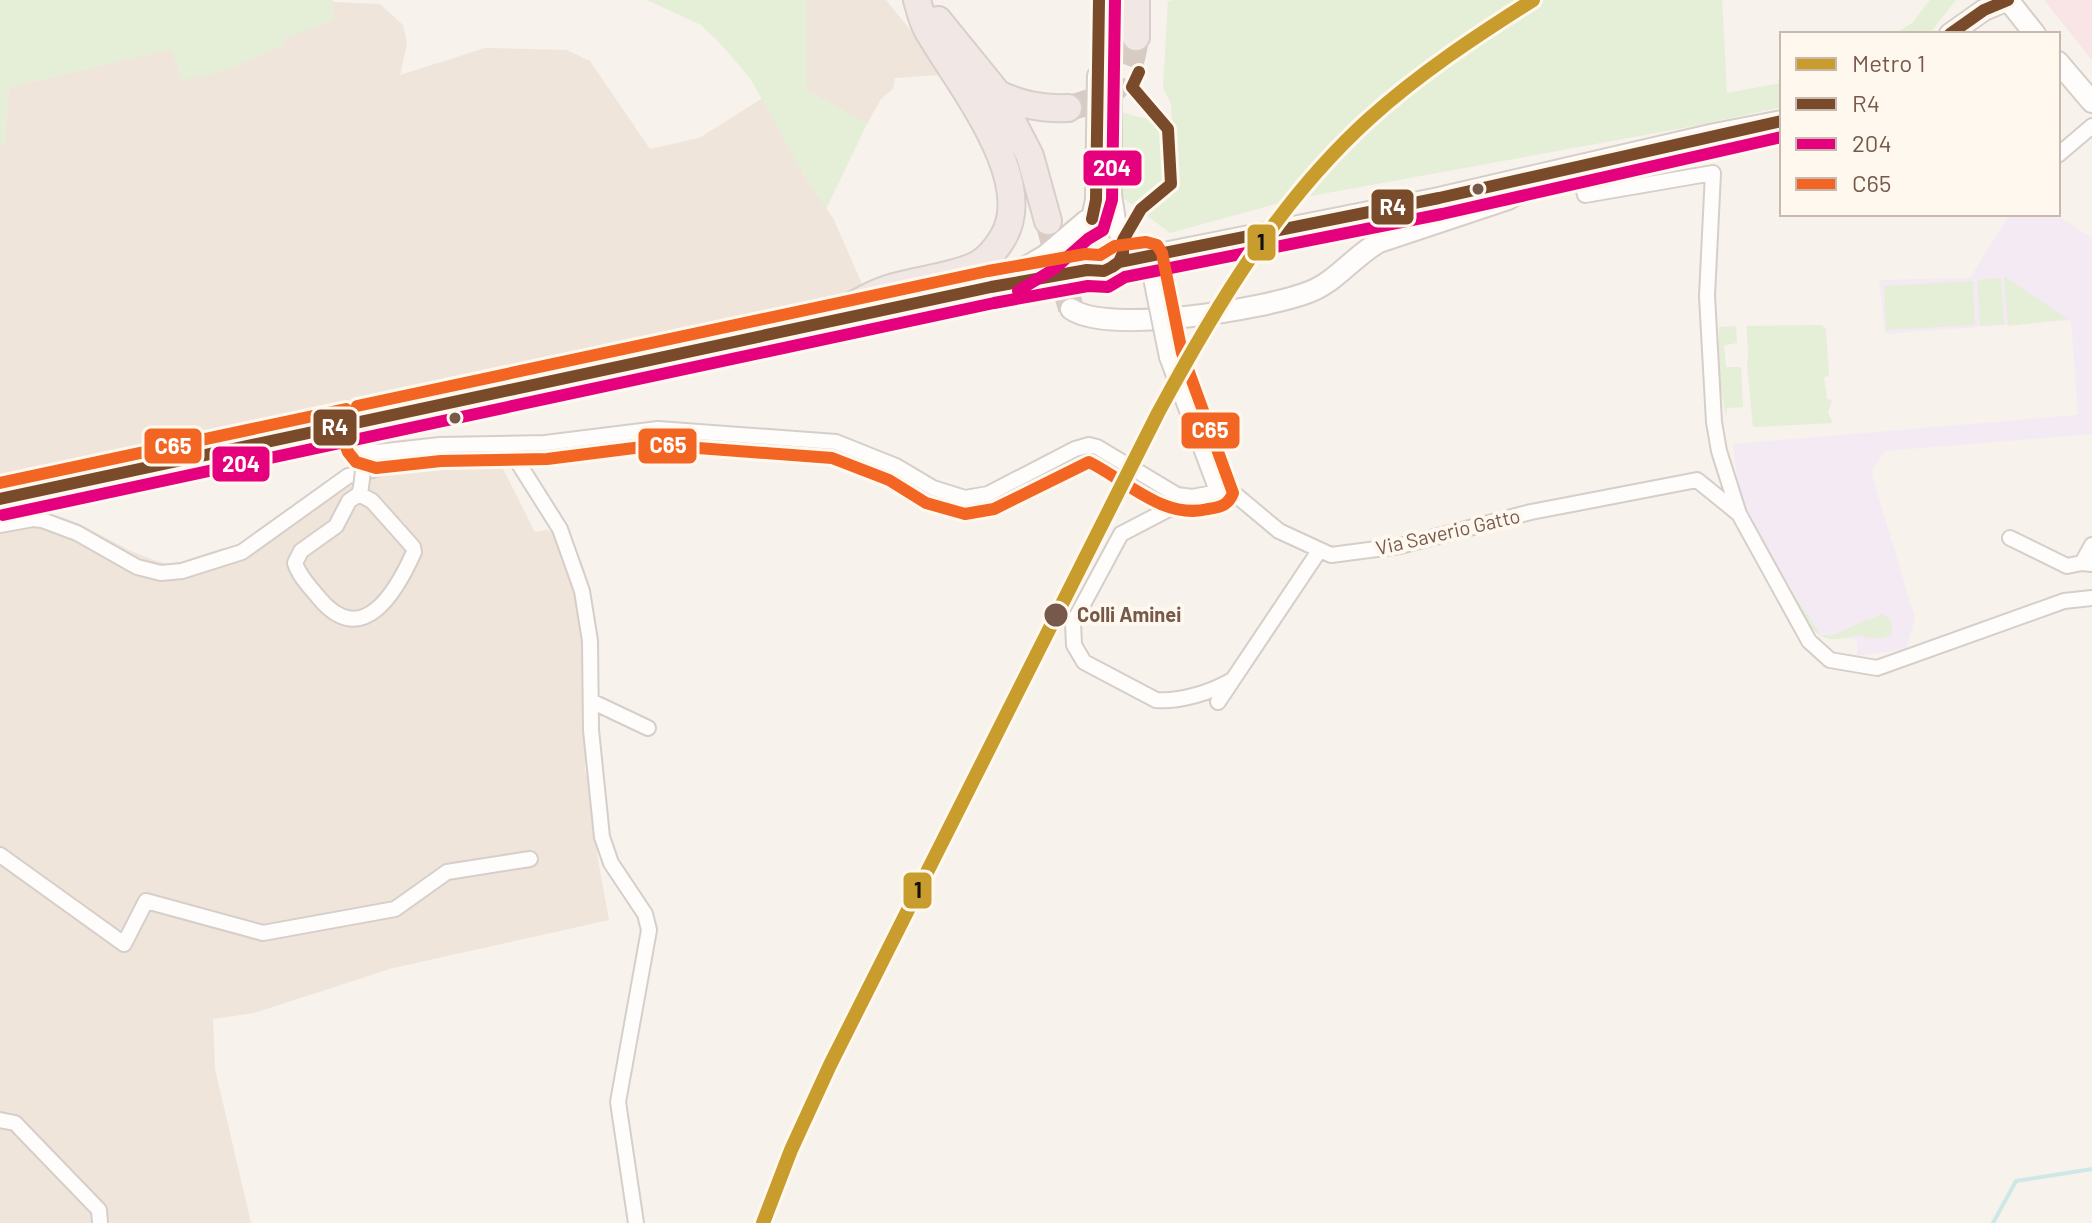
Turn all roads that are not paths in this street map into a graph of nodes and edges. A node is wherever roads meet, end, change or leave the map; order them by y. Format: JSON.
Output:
{"nodes":[{"id":1,"x":919,"y":0,"type":"edge"},
{"id":2,"x":1099,"y":0,"type":"edge"},
{"id":3,"x":1111,"y":0,"type":"edge"},
{"id":4,"x":1136,"y":0,"type":"edge"},
{"id":5,"x":2008,"y":0,"type":"edge"},
{"id":6,"x":1953,"y":32,"type":"edge"},
{"id":7,"x":2033,"y":32,"type":"edge"},
{"id":8,"x":1136,"y":37,"type":"tunnel mouth"},
{"id":9,"x":2060,"y":64,"type":"edge"},
{"id":10,"x":998,"y":94,"type":"junction"},
{"id":11,"x":2092,"y":102,"type":"edge"},
{"id":12,"x":1068,"y":108,"type":"tunnel mouth"},
{"id":13,"x":1780,"y":121,"type":"edge"},
{"id":14,"x":2092,"y":126,"type":"edge"},
{"id":15,"x":2092,"y":132,"type":"edge"},
{"id":16,"x":2060,"y":155,"type":"edge"},
{"id":17,"x":2060,"y":156,"type":"edge"},
{"id":18,"x":1578,"y":167,"type":"junction"},
{"id":19,"x":1537,"y":175,"type":"junction"},
{"id":20,"x":1092,"y":219,"type":"junction"},
{"id":21,"x":1048,"y":221,"type":"tunnel mouth"},
{"id":22,"x":1116,"y":227,"type":"junction"},
{"id":23,"x":1073,"y":233,"type":"junction"},
{"id":24,"x":1147,"y":258,"type":"junction"},
{"id":25,"x":1119,"y":262,"type":"junction"},
{"id":26,"x":1087,"y":270,"type":"junction"},
{"id":27,"x":991,"y":287,"type":"junction"},
{"id":28,"x":1071,"y":309,"type":"dead end"},
{"id":29,"x":823,"y":323,"type":"junction"},
{"id":30,"x":355,"y":422,"type":"junction"},
{"id":31,"x":440,"y":445,"type":"junction"},
{"id":32,"x":515,"y":445,"type":"junction"},
{"id":33,"x":365,"y":456,"type":"junction"},
{"id":34,"x":360,"y":491,"type":"junction"},
{"id":35,"x":1217,"y":491,"type":"junction"},
{"id":36,"x":1192,"y":497,"type":"junction"},
{"id":37,"x":0,"y":499,"type":"edge"},
{"id":38,"x":1739,"y":514,"type":"junction"},
{"id":39,"x":0,"y":525,"type":"edge"},
{"id":40,"x":2010,"y":538,"type":"dead end"},
{"id":41,"x":2092,"y":545,"type":"edge"},
{"id":42,"x":1319,"y":551,"type":"junction"},
{"id":43,"x":2087,"y":564,"type":"edge"},
{"id":44,"x":2092,"y":598,"type":"edge"},
{"id":45,"x":1232,"y":680,"type":"junction"},
{"id":46,"x":591,"y":701,"type":"junction"},
{"id":47,"x":1218,"y":702,"type":"dead end"},
{"id":48,"x":648,"y":728,"type":"dead end"},
{"id":49,"x":0,"y":855,"type":"edge"},
{"id":50,"x":530,"y":859,"type":"dead end"},
{"id":51,"x":0,"y":1120,"type":"edge"},
{"id":52,"x":100,"y":1223,"type":"edge"},
{"id":53,"x":636,"y":1223,"type":"edge"}],
"edges":[{"from":1,"to":10,"type":"highway"},
{"from":1,"to":29,"type":"highway"},
{"from":2,"to":20,"type":"main road"},
{"from":3,"to":22,"type":"main road"},
{"from":4,"to":8,"type":"highway"},
{"from":5,"to":6,"type":"main road"},
{"from":5,"to":7,"type":"main road"},
{"from":9,"to":11,"type":"main road"},
{"from":10,"to":12,"type":"highway"},
{"from":10,"to":21,"type":"highway"},
{"from":13,"to":18,"type":"main road"},
{"from":14,"to":16,"type":"street"},
{"from":15,"to":17,"type":"street"},
{"from":18,"to":19,"type":"main road"},
{"from":18,"to":38,"type":"street"},
{"from":19,"to":24,"type":"main road"},
{"from":19,"to":28,"type":"main road"},
{"from":20,"to":22,"type":"main road"},
{"from":20,"to":23,"type":"main road"},
{"from":22,"to":25,"type":"main road"},
{"from":23,"to":26,"type":"main road"},
{"from":23,"to":27,"type":"main road"},
{"from":24,"to":25,"type":"main road"},
{"from":24,"to":35,"type":"street","bridge":true},
{"from":25,"to":26,"type":"main road"},
{"from":26,"to":27,"type":"main road"},
{"from":27,"to":29,"type":"main road"},
{"from":29,"to":30,"type":"main road"},
{"from":30,"to":33,"type":"street"},
{"from":30,"to":37,"type":"main road"},
{"from":31,"to":32,"type":"street"},
{"from":31,"to":33,"type":"street"},
{"from":31,"to":39,"type":"street"},
{"from":32,"to":36,"type":"street"},
{"from":32,"to":46,"type":"street"},
{"from":33,"to":34,"type":"street","bridge":true},
{"from":34,"to":34,"type":"street"},
{"from":35,"to":36,"type":"street"},
{"from":35,"to":42,"type":"street","name":"Via Saverio Gatto"},
{"from":36,"to":45,"type":"street"},
{"from":38,"to":42,"type":"street","name":"Via Saverio Gatto"},
{"from":38,"to":44,"type":"street"},
{"from":40,"to":43,"type":"street"},
{"from":41,"to":43,"type":"street"},
{"from":42,"to":45,"type":"street"},
{"from":45,"to":47,"type":"street"},
{"from":46,"to":48,"type":"street"},
{"from":46,"to":53,"type":"street"},
{"from":49,"to":50,"type":"street"},
{"from":51,"to":52,"type":"street"}]}
